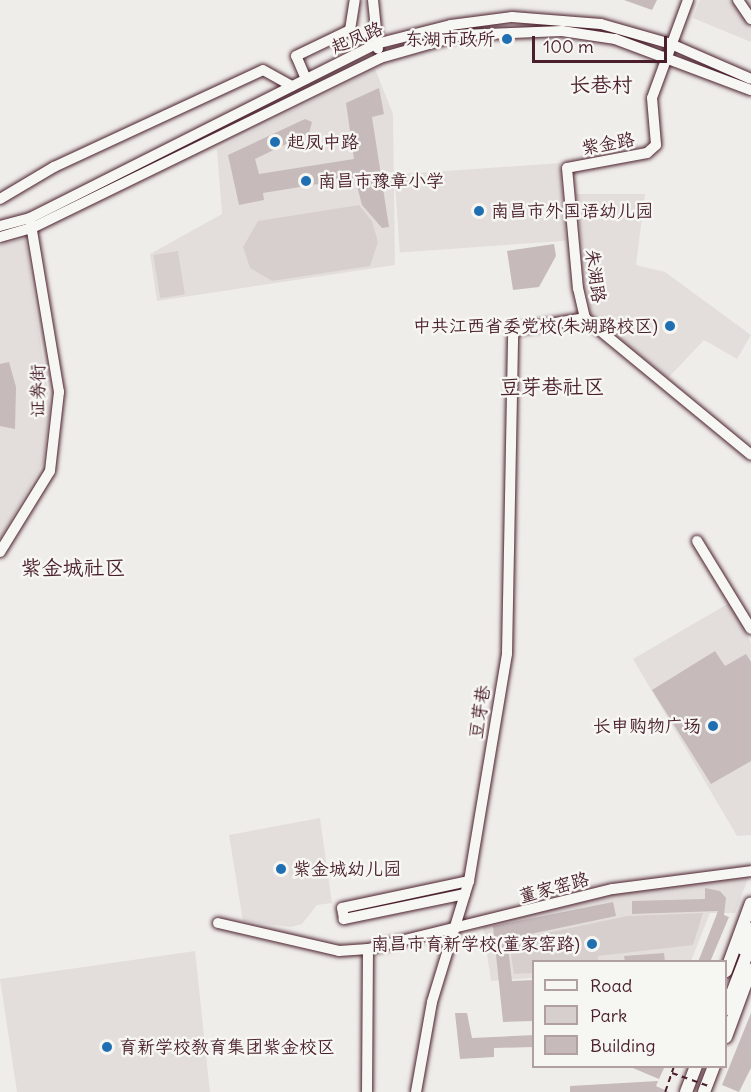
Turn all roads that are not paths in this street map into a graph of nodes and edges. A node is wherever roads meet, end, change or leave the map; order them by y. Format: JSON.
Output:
{"nodes":[{"id":1,"x":355,"y":0,"type":"edge"},
{"id":2,"x":373,"y":0,"type":"edge"},
{"id":3,"x":688,"y":0,"type":"edge"},
{"id":4,"x":738,"y":0,"type":"edge"},
{"id":5,"x":751,"y":19,"type":"edge"},
{"id":6,"x":376,"y":44,"type":"junction"},
{"id":7,"x":669,"y":50,"type":"junction"},
{"id":8,"x":380,"y":58,"type":"junction"},
{"id":9,"x":306,"y":79,"type":"junction"},
{"id":10,"x":751,"y":79,"type":"edge"},
{"id":11,"x":292,"y":86,"type":"junction"},
{"id":12,"x":751,"y":90,"type":"edge"},
{"id":13,"x":567,"y":168,"type":"joint"},
{"id":14,"x":0,"y":199,"type":"edge"},
{"id":15,"x":31,"y":223,"type":"junction"},
{"id":16,"x":0,"y":226,"type":"edge"},
{"id":17,"x":0,"y":237,"type":"edge"},
{"id":18,"x":585,"y":318,"type":"junction"},
{"id":19,"x":751,"y":455,"type":"edge"},
{"id":20,"x":697,"y":541,"type":"dead end"},
{"id":21,"x":0,"y":552,"type":"edge"},
{"id":22,"x":751,"y":628,"type":"edge"},
{"id":23,"x":751,"y":871,"type":"edge"},
{"id":24,"x":469,"y":881,"type":"junction"},
{"id":25,"x":465,"y":894,"type":"junction"},
{"id":26,"x":751,"y":903,"type":"edge"},
{"id":27,"x":218,"y":923,"type":"dead end"},
{"id":28,"x":751,"y":928,"type":"edge"},
{"id":29,"x":454,"y":930,"type":"junction"},
{"id":30,"x":747,"y":943,"type":"edge"},
{"id":31,"x":368,"y":949,"type":"junction"},
{"id":32,"x":751,"y":969,"type":"edge"},
{"id":33,"x":727,"y":970,"type":"edge"},
{"id":34,"x":727,"y":990,"type":"edge"},
{"id":35,"x":727,"y":1006,"type":"edge"},
{"id":36,"x":727,"y":1034,"type":"edge"},
{"id":37,"x":687,"y":1068,"type":"edge"},
{"id":38,"x":695,"y":1068,"type":"edge"},
{"id":39,"x":702,"y":1068,"type":"edge"},
{"id":40,"x":714,"y":1068,"type":"edge"},
{"id":41,"x":708,"y":1090,"type":"edge"},
{"id":42,"x":367,"y":1092,"type":"edge"},
{"id":43,"x":416,"y":1092,"type":"edge"},
{"id":44,"x":678,"y":1092,"type":"edge"},
{"id":45,"x":686,"y":1092,"type":"edge"},
{"id":46,"x":693,"y":1092,"type":"edge"}],
"edges":[{"from":1,"to":9,"type":"street"},
{"from":2,"to":6,"type":"street"},
{"from":3,"to":7,"type":"street"},
{"from":4,"to":5,"type":"street"},
{"from":6,"to":7,"type":"street","name":"起凤路"},
{"from":6,"to":8,"type":"street"},
{"from":6,"to":9,"type":"street","name":"起凤路"},
{"from":7,"to":8,"type":"street","name":"起凤路"},
{"from":7,"to":10,"type":"street","name":"起凤路"},
{"from":7,"to":12,"type":"street","name":"起凤路"},
{"from":7,"to":13,"type":"street","name":"紫金路"},
{"from":8,"to":15,"type":"street","name":"起凤路"},
{"from":9,"to":11,"type":"street","name":"起凤路"},
{"from":11,"to":14,"type":"street"},
{"from":11,"to":15,"type":"street","name":"起凤路"},
{"from":13,"to":18,"type":"street","name":"朱湖路"},
{"from":15,"to":16,"type":"street","name":"起凤路"},
{"from":15,"to":17,"type":"street","name":"起凤路"},
{"from":15,"to":21,"type":"street","name":"证券街"},
{"from":18,"to":19,"type":"street","name":"朱湖路"},
{"from":18,"to":24,"type":"street","name":"豆芽巷"},
{"from":20,"to":22,"type":"street"},
{"from":23,"to":29,"type":"street","name":"董家窑路"},
{"from":24,"to":25,"type":"street","name":"豆芽巷"},
{"from":24,"to":25,"type":"street"},
{"from":25,"to":29,"type":"street","name":"豆芽巷"},
{"from":26,"to":30,"type":"main road"},
{"from":27,"to":31,"type":"street","name":"董家窑路"},
{"from":28,"to":30,"type":"main road"},
{"from":29,"to":31,"type":"street","name":"董家窑路"},
{"from":29,"to":43,"type":"street","name":"豆芽巷"},
{"from":30,"to":33,"type":"main road"},
{"from":30,"to":34,"type":"main road"},
{"from":30,"to":35,"type":"main road"},
{"from":31,"to":42,"type":"street"},
{"from":32,"to":36,"type":"main road"},
{"from":37,"to":44,"type":"main road"},
{"from":38,"to":45,"type":"main road"},
{"from":39,"to":46,"type":"main road"},
{"from":40,"to":41,"type":"main road"}]}
